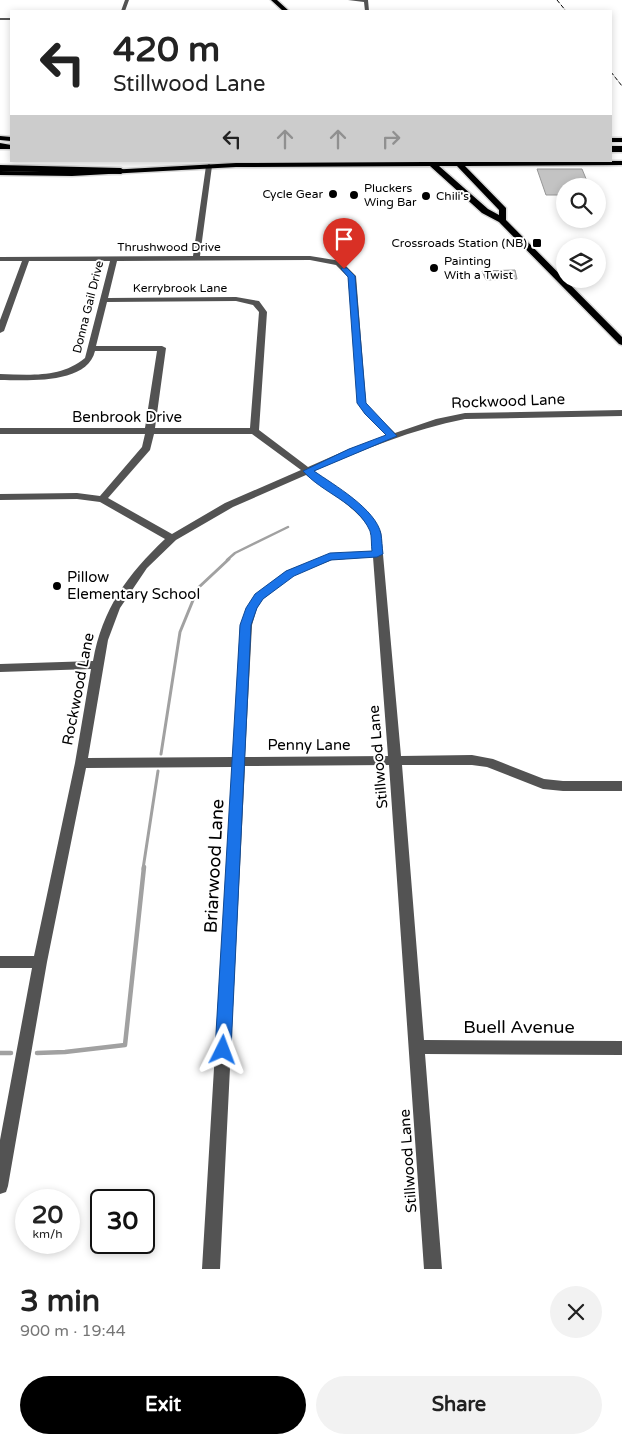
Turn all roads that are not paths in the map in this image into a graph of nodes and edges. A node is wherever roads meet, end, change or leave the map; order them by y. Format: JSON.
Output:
{"nodes":[{"id":1,"x":274,"y":0,"type":"edge"},
{"id":2,"x":351,"y":0,"type":"edge"},
{"id":3,"x":366,"y":5,"type":"edge"},
{"id":4,"x":285,"y":10,"type":"edge"},
{"id":5,"x":91,"y":162,"type":"edge"},
{"id":6,"x":382,"y":162,"type":"edge"},
{"id":7,"x":497,"y":162,"type":"edge"},
{"id":8,"x":432,"y":163,"type":"edge"},
{"id":9,"x":458,"y":163,"type":"edge"},
{"id":10,"x":622,"y":163,"type":"edge"},
{"id":11,"x":504,"y":164,"type":"junction"},
{"id":12,"x":375,"y":165,"type":"junction"},
{"id":13,"x":0,"y":166,"type":"edge"},
{"id":14,"x":209,"y":166,"type":"junction"},
{"id":15,"x":121,"y":171,"type":"junction"},
{"id":16,"x":0,"y":173,"type":"edge"},
{"id":17,"x":481,"y":186,"type":"junction"},
{"id":18,"x":502,"y":220,"type":"junction"},
{"id":19,"x":0,"y":258,"type":"edge"},
{"id":20,"x":114,"y":258,"type":"junction"},
{"id":21,"x":196,"y":258,"type":"junction"},
{"id":22,"x":26,"y":259,"type":"junction"},
{"id":23,"x":104,"y":300,"type":"junction"},
{"id":24,"x":0,"y":331,"type":"edge"},
{"id":25,"x":620,"y":338,"type":"edge"},
{"id":26,"x":92,"y":348,"type":"junction"},
{"id":27,"x":0,"y":377,"type":"edge"},
{"id":28,"x":622,"y":414,"type":"edge"},
{"id":29,"x":0,"y":431,"type":"edge"},
{"id":30,"x":150,"y":431,"type":"junction"},
{"id":31,"x":254,"y":431,"type":"junction"},
{"id":32,"x":392,"y":436,"type":"junction"},
{"id":33,"x":307,"y":471,"type":"junction"},
{"id":34,"x":0,"y":497,"type":"edge"},
{"id":35,"x":102,"y":499,"type":"junction"},
{"id":36,"x":172,"y":538,"type":"junction"},
{"id":37,"x":377,"y":554,"type":"junction"},
{"id":38,"x":97,"y":665,"type":"junction"},
{"id":39,"x":0,"y":668,"type":"edge"},
{"id":40,"x":238,"y":761,"type":"junction"},
{"id":41,"x":396,"y":762,"type":"junction"},
{"id":42,"x":81,"y":763,"type":"junction"},
{"id":43,"x":622,"y":786,"type":"edge"},
{"id":44,"x":0,"y":962,"type":"edge"},
{"id":45,"x":40,"y":962,"type":"junction"},
{"id":46,"x":416,"y":1047,"type":"junction"},
{"id":47,"x":622,"y":1048,"type":"edge"},
{"id":48,"x":0,"y":1186,"type":"edge"},
{"id":49,"x":211,"y":1269,"type":"edge"},
{"id":50,"x":433,"y":1269,"type":"edge"}],
"edges":[{"from":1,"to":4,"type":"main road"},
{"from":2,"to":3,"type":"street"},
{"from":5,"to":13,"type":"highway"},
{"from":6,"to":12,"type":"main road"},
{"from":7,"to":11,"type":"main road"},
{"from":8,"to":9,"type":"main road"},
{"from":8,"to":12,"type":"main road"},
{"from":8,"to":18,"type":"main road"},
{"from":9,"to":11,"type":"main road"},
{"from":9,"to":17,"type":"main road"},
{"from":10,"to":11,"type":"main road"},
{"from":11,"to":17,"type":"main road"},
{"from":12,"to":14,"type":"main road"},
{"from":13,"to":15,"type":"highway"},
{"from":14,"to":15,"type":"main road"},
{"from":14,"to":21,"type":"street"},
{"from":15,"to":16,"type":"main road"},
{"from":17,"to":18,"type":"main road"},
{"from":18,"to":25,"type":"main road"},
{"from":19,"to":22,"type":"street","name":"Thrushwood Drive"},
{"from":20,"to":21,"type":"street","name":"Thrushwood Drive"},
{"from":20,"to":22,"type":"street","name":"Thrushwood Drive"},
{"from":20,"to":23,"type":"street","name":"Donna Gail Drive"},
{"from":21,"to":32,"type":"street","name":"Thrushwood Drive"},
{"from":22,"to":24,"type":"street"},
{"from":23,"to":26,"type":"street","name":"Donna Gail Drive"},
{"from":23,"to":31,"type":"street","name":"Kerrybrook Lane"},
{"from":26,"to":27,"type":"street","name":"Donna Gail Drive"},
{"from":26,"to":30,"type":"street"},
{"from":28,"to":32,"type":"street","name":"Rockwood Lane"},
{"from":29,"to":30,"type":"street","name":"Benbrook Drive"},
{"from":30,"to":31,"type":"street","name":"Benbrook Drive"},
{"from":30,"to":35,"type":"street"},
{"from":31,"to":33,"type":"street","name":"Stillwood Lane"},
{"from":32,"to":33,"type":"street","name":"Rockwood Lane"},
{"from":33,"to":36,"type":"street","name":"Rockwood Lane"},
{"from":33,"to":37,"type":"street","name":"Stillwood Lane"},
{"from":34,"to":35,"type":"street"},
{"from":35,"to":36,"type":"street"},
{"from":36,"to":38,"type":"street","name":"Rockwood Lane"},
{"from":37,"to":40,"type":"street","name":"Briarwood Lane"},
{"from":37,"to":41,"type":"street","name":"Stillwood Lane"},
{"from":38,"to":39,"type":"street"},
{"from":38,"to":42,"type":"street","name":"Rockwood Lane"},
{"from":40,"to":41,"type":"street","name":"Penny Lane"},
{"from":40,"to":42,"type":"street","name":"Penny Lane"},
{"from":40,"to":49,"type":"street","name":"Briarwood Lane"},
{"from":41,"to":43,"type":"street","name":"Penny Lane"},
{"from":41,"to":46,"type":"street","name":"Stillwood Lane"},
{"from":42,"to":45,"type":"street","name":"Rockwood Lane"},
{"from":44,"to":45,"type":"street"},
{"from":45,"to":48,"type":"street","name":"Rockwood Lane"},
{"from":46,"to":47,"type":"street","name":"Buell Avenue"},
{"from":46,"to":50,"type":"street","name":"Stillwood Lane"}]}
